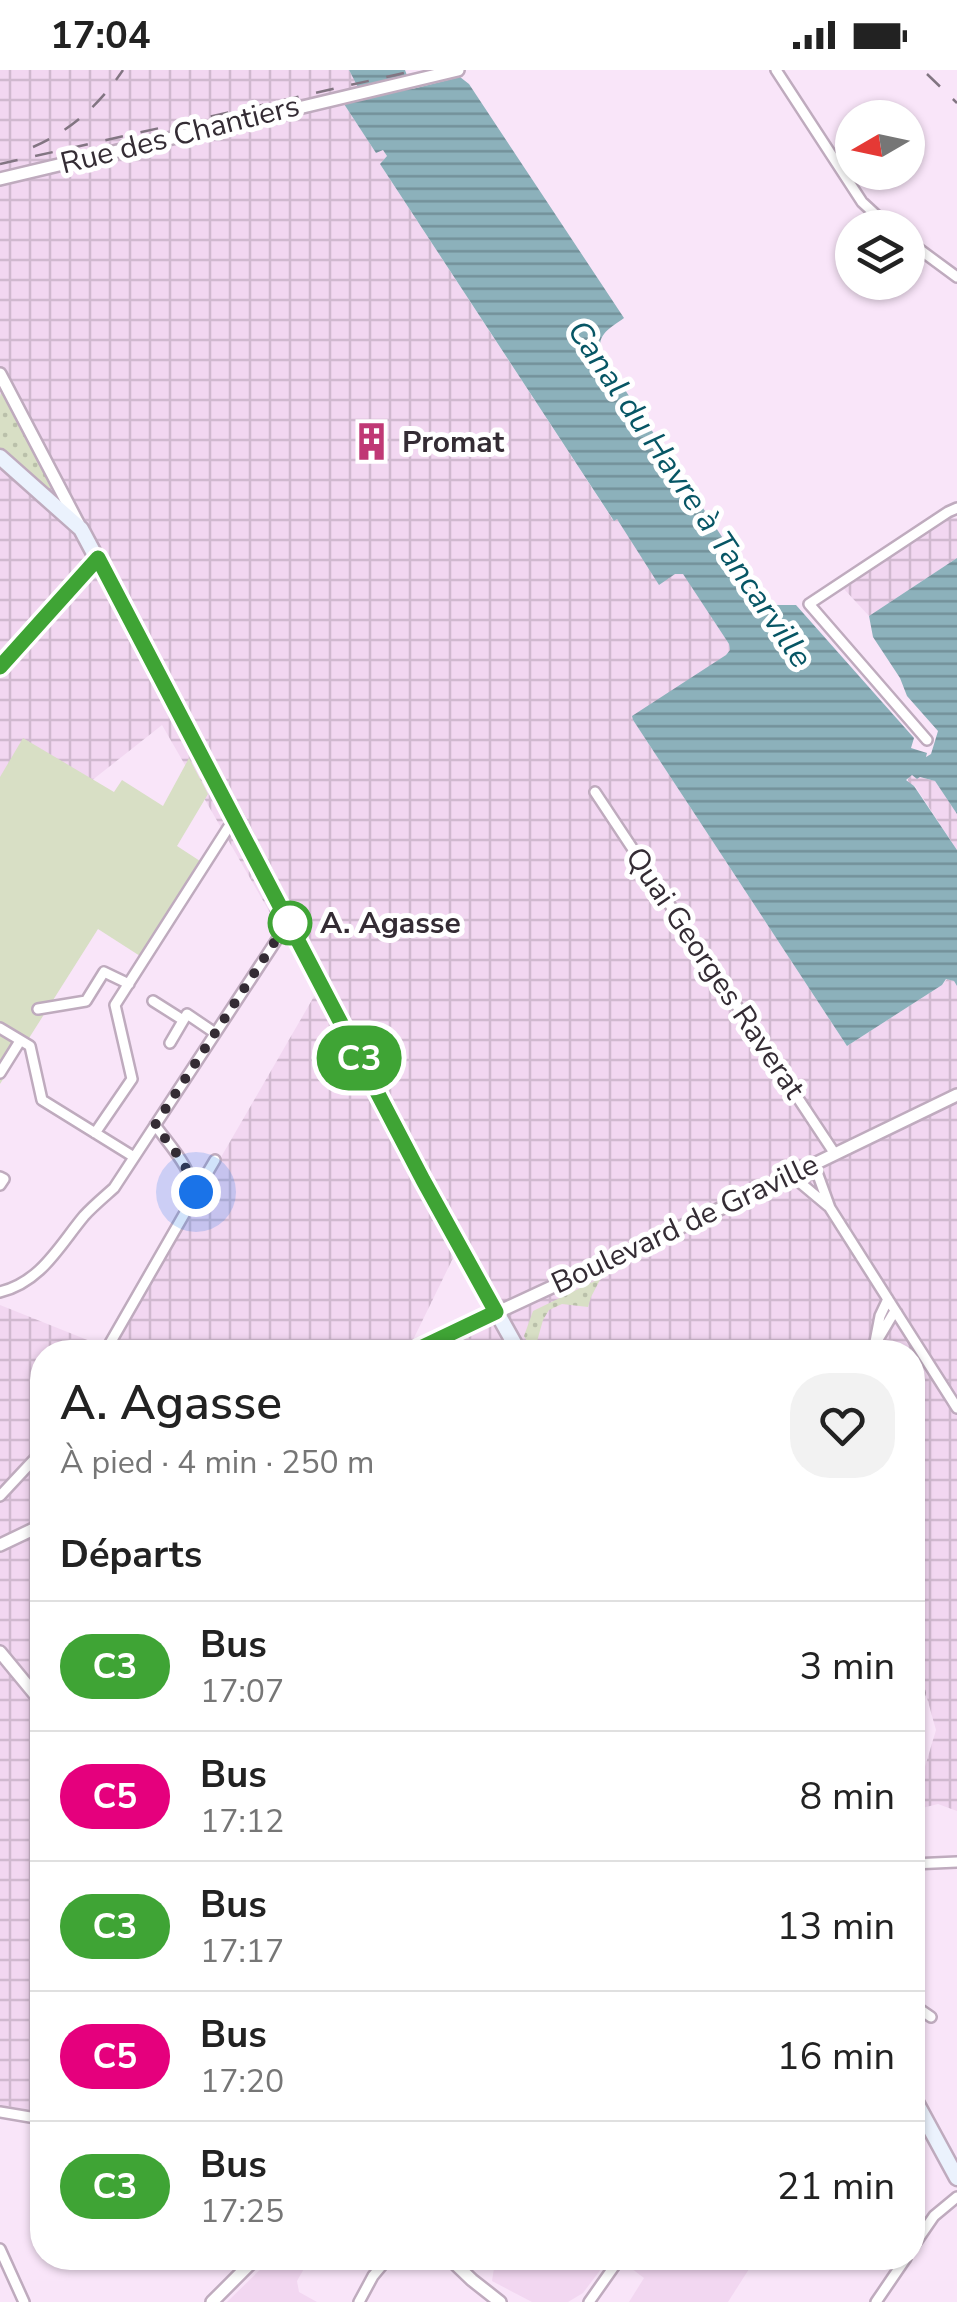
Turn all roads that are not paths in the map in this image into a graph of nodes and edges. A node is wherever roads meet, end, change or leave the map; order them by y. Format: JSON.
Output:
{"nodes":[{"id":1,"x":458,"y":70,"type":"edge"},
{"id":2,"x":776,"y":70,"type":"edge"},
{"id":3,"x":0,"y":179,"type":"edge"},
{"id":4,"x":871,"y":210,"type":"edge"},
{"id":5,"x":925,"y":253,"type":"edge"},
{"id":6,"x":957,"y":277,"type":"edge"},
{"id":7,"x":1,"y":380,"type":"edge"},
{"id":8,"x":0,"y":457,"type":"edge"},
{"id":9,"x":957,"y":508,"type":"edge"},
{"id":10,"x":81,"y":528,"type":"junction"},
{"id":11,"x":98,"y":558,"type":"junction"},
{"id":12,"x":0,"y":667,"type":"edge"},
{"id":13,"x":927,"y":740,"type":"dead end"},
{"id":14,"x":595,"y":792,"type":"dead end"},
{"id":15,"x":237,"y":820,"type":"junction"},
{"id":16,"x":289,"y":920,"type":"junction"},
{"id":17,"x":128,"y":984,"type":"junction"},
{"id":18,"x":153,"y":1001,"type":"dead end"},
{"id":19,"x":38,"y":1009,"type":"dead end"},
{"id":20,"x":183,"y":1020,"type":"junction"},
{"id":21,"x":0,"y":1028,"type":"edge"},
{"id":22,"x":215,"y":1033,"type":"junction"},
{"id":23,"x":20,"y":1041,"type":"junction"},
{"id":24,"x":170,"y":1042,"type":"dead end"},
{"id":25,"x":0,"y":1073,"type":"edge"},
{"id":26,"x":957,"y":1095,"type":"edge"},
{"id":27,"x":155,"y":1125,"type":"junction"},
{"id":28,"x":94,"y":1133,"type":"junction"},
{"id":29,"x":836,"y":1154,"type":"junction"},
{"id":30,"x":134,"y":1157,"type":"junction"},
{"id":31,"x":215,"y":1160,"type":"dead end"},
{"id":32,"x":814,"y":1164,"type":"junction"},
{"id":33,"x":791,"y":1176,"type":"junction"},
{"id":34,"x":194,"y":1197,"type":"junction"},
{"id":35,"x":830,"y":1208,"type":"junction"},
{"id":36,"x":0,"y":1292,"type":"edge"},
{"id":37,"x":888,"y":1299,"type":"junction"},
{"id":38,"x":496,"y":1312,"type":"junction"},
{"id":39,"x":897,"y":1313,"type":"junction"},
{"id":40,"x":440,"y":1339,"type":"edge"},
{"id":41,"x":112,"y":1340,"type":"edge"},
{"id":42,"x":512,"y":1340,"type":"edge"},
{"id":43,"x":876,"y":1340,"type":"edge"},
{"id":44,"x":879,"y":1340,"type":"edge"},
{"id":45,"x":914,"y":1340,"type":"edge"},
{"id":46,"x":925,"y":1357,"type":"edge"},
{"id":47,"x":957,"y":1408,"type":"edge"},
{"id":48,"x":30,"y":1464,"type":"edge"},
{"id":49,"x":0,"y":1496,"type":"edge"},
{"id":50,"x":30,"y":1531,"type":"edge"},
{"id":51,"x":0,"y":1545,"type":"edge"},
{"id":52,"x":0,"y":1652,"type":"edge"},
{"id":53,"x":30,"y":1688,"type":"edge"},
{"id":54,"x":957,"y":1862,"type":"edge"},
{"id":55,"x":925,"y":1863,"type":"edge"},
{"id":56,"x":925,"y":2013,"type":"edge"},
{"id":57,"x":931,"y":2017,"type":"dead end"},
{"id":58,"x":0,"y":2112,"type":"edge"},
{"id":59,"x":30,"y":2117,"type":"edge"},
{"id":60,"x":925,"y":2118,"type":"edge"},
{"id":61,"x":957,"y":2176,"type":"edge"},
{"id":62,"x":957,"y":2197,"type":"edge"},
{"id":63,"x":925,"y":2229,"type":"edge"},
{"id":64,"x":0,"y":2248,"type":"edge"},
{"id":65,"x":244,"y":2270,"type":"edge"},
{"id":66,"x":378,"y":2270,"type":"edge"},
{"id":67,"x":462,"y":2270,"type":"edge"},
{"id":68,"x":612,"y":2270,"type":"edge"},
{"id":69,"x":898,"y":2270,"type":"edge"},
{"id":70,"x":24,"y":2302,"type":"edge"},
{"id":71,"x":212,"y":2302,"type":"edge"},
{"id":72,"x":358,"y":2302,"type":"edge"},
{"id":73,"x":500,"y":2302,"type":"edge"},
{"id":74,"x":589,"y":2302,"type":"edge"},
{"id":75,"x":876,"y":2302,"type":"edge"}],
"edges":[{"from":1,"to":3,"type":"street","name":"Rue des Chantiers"},
{"from":2,"to":4,"type":"street"},
{"from":5,"to":6,"type":"street"},
{"from":7,"to":10,"type":"street"},
{"from":8,"to":10,"type":"main road"},
{"from":9,"to":13,"type":"street"},
{"from":10,"to":11,"type":"main road"},
{"from":11,"to":12,"type":"street"},
{"from":11,"to":15,"type":"main road"},
{"from":14,"to":29,"type":"street","name":"Quai Georges Raverat"},
{"from":15,"to":16,"type":"main road"},
{"from":15,"to":17,"type":"street"},
{"from":16,"to":22,"type":"street"},
{"from":16,"to":38,"type":"main road"},
{"from":17,"to":19,"type":"street"},
{"from":17,"to":28,"type":"street"},
{"from":18,"to":20,"type":"street"},
{"from":20,"to":22,"type":"street"},
{"from":20,"to":24,"type":"street"},
{"from":21,"to":23,"type":"street"},
{"from":22,"to":27,"type":"street"},
{"from":23,"to":25,"type":"street"},
{"from":23,"to":28,"type":"street"},
{"from":26,"to":29,"type":"street","name":"Boulevard de Graville"},
{"from":27,"to":30,"type":"street"},
{"from":27,"to":34,"type":"street"},
{"from":28,"to":30,"type":"street"},
{"from":29,"to":32,"type":"street","name":"Boulevard de Graville"},
{"from":30,"to":36,"type":"street"},
{"from":31,"to":34,"type":"street"},
{"from":32,"to":33,"type":"street","name":"Boulevard de Graville"},
{"from":32,"to":35,"type":"street"},
{"from":33,"to":35,"type":"street"},
{"from":33,"to":38,"type":"street","name":"Boulevard de Graville"},
{"from":34,"to":41,"type":"street"},
{"from":35,"to":37,"type":"street"},
{"from":37,"to":39,"type":"street"},
{"from":37,"to":43,"type":"street"},
{"from":38,"to":40,"type":"street","name":"Boulevard de Graville"},
{"from":38,"to":42,"type":"main road"},
{"from":39,"to":44,"type":"street"},
{"from":39,"to":45,"type":"street"},
{"from":46,"to":47,"type":"street"},
{"from":48,"to":49,"type":"street"},
{"from":50,"to":51,"type":"street"},
{"from":52,"to":53,"type":"street"},
{"from":54,"to":55,"type":"street"},
{"from":56,"to":57,"type":"street"},
{"from":58,"to":59,"type":"street"},
{"from":60,"to":61,"type":"main road"},
{"from":62,"to":63,"type":"street"},
{"from":64,"to":70,"type":"street"},
{"from":65,"to":71,"type":"street"},
{"from":66,"to":72,"type":"street"},
{"from":67,"to":73,"type":"street"},
{"from":68,"to":74,"type":"street"},
{"from":69,"to":75,"type":"street"}]}
